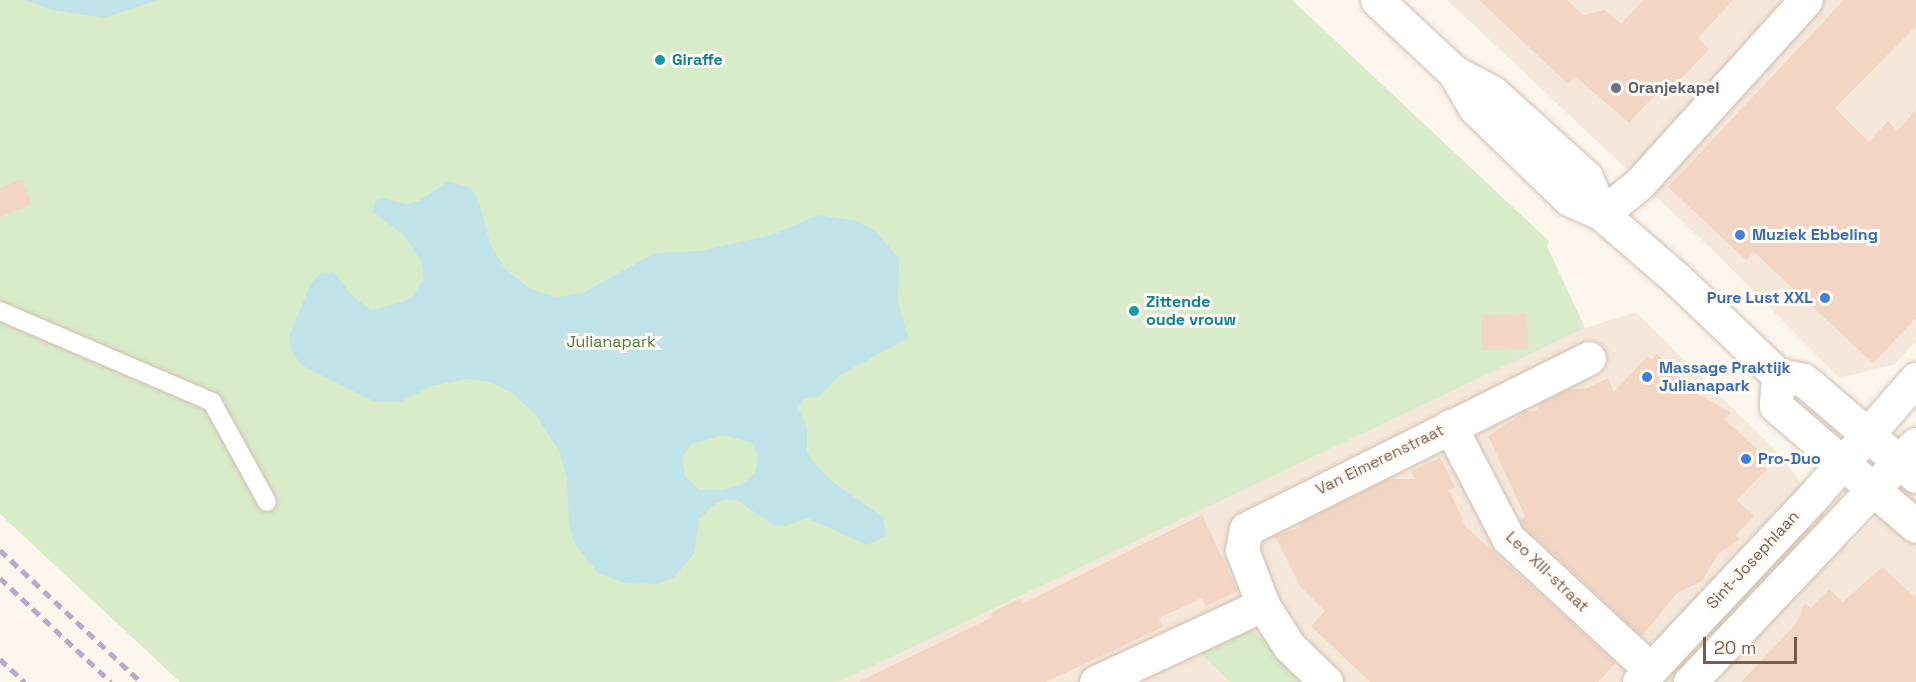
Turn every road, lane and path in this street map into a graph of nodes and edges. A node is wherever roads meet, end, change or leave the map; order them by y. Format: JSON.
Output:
{"nodes":[{"id":1,"x":1377,"y":0,"type":"edge"},
{"id":2,"x":1792,"y":5,"type":"edge"},
{"id":3,"x":1602,"y":214,"type":"junction"},
{"id":4,"x":3,"y":313,"type":"edge"},
{"id":5,"x":1589,"y":358,"type":"dead end"},
{"id":6,"x":1778,"y":375,"type":"junction"},
{"id":7,"x":1916,"y":379,"type":"edge"},
{"id":8,"x":1450,"y":426,"type":"junction"},
{"id":9,"x":1866,"y":434,"type":"junction"},
{"id":10,"x":1910,"y":461,"type":"edge"},
{"id":11,"x":1842,"y":463,"type":"junction"},
{"id":12,"x":1872,"y":488,"type":"junction"},
{"id":13,"x":267,"y":502,"type":"dead end"},
{"id":14,"x":1916,"y":526,"type":"edge"},
{"id":15,"x":1263,"y":605,"type":"junction"},
{"id":16,"x":1642,"y":669,"type":"edge"},
{"id":17,"x":1699,"y":679,"type":"edge"},
{"id":18,"x":1096,"y":682,"type":"edge"},
{"id":19,"x":1326,"y":682,"type":"edge"}],
"edges":[{"from":1,"to":3,"type":"main road"},
{"from":2,"to":3,"type":"main road"},
{"from":3,"to":6,"type":"main road"},
{"from":4,"to":13,"type":"lane"},
{"from":5,"to":8,"type":"main road","name":"Van Eimerenstraat"},
{"from":6,"to":9,"type":"main road"},
{"from":6,"to":11,"type":"main road"},
{"from":7,"to":9,"type":"main road","name":"Sint-Josephlaan"},
{"from":8,"to":15,"type":"main road","name":"Van Eimerenstraat"},
{"from":8,"to":16,"type":"main road","name":"Leo XIII-straat"},
{"from":9,"to":10,"type":"main road"},
{"from":9,"to":11,"type":"main road","name":"Sint-Josephlaan"},
{"from":10,"to":12,"type":"main road"},
{"from":11,"to":12,"type":"main road"},
{"from":11,"to":16,"type":"main road","name":"Sint-Josephlaan"},
{"from":12,"to":14,"type":"main road"},
{"from":12,"to":17,"type":"main road"},
{"from":15,"to":18,"type":"main road"},
{"from":15,"to":19,"type":"main road","name":"Van Eimerenstraat"}]}
